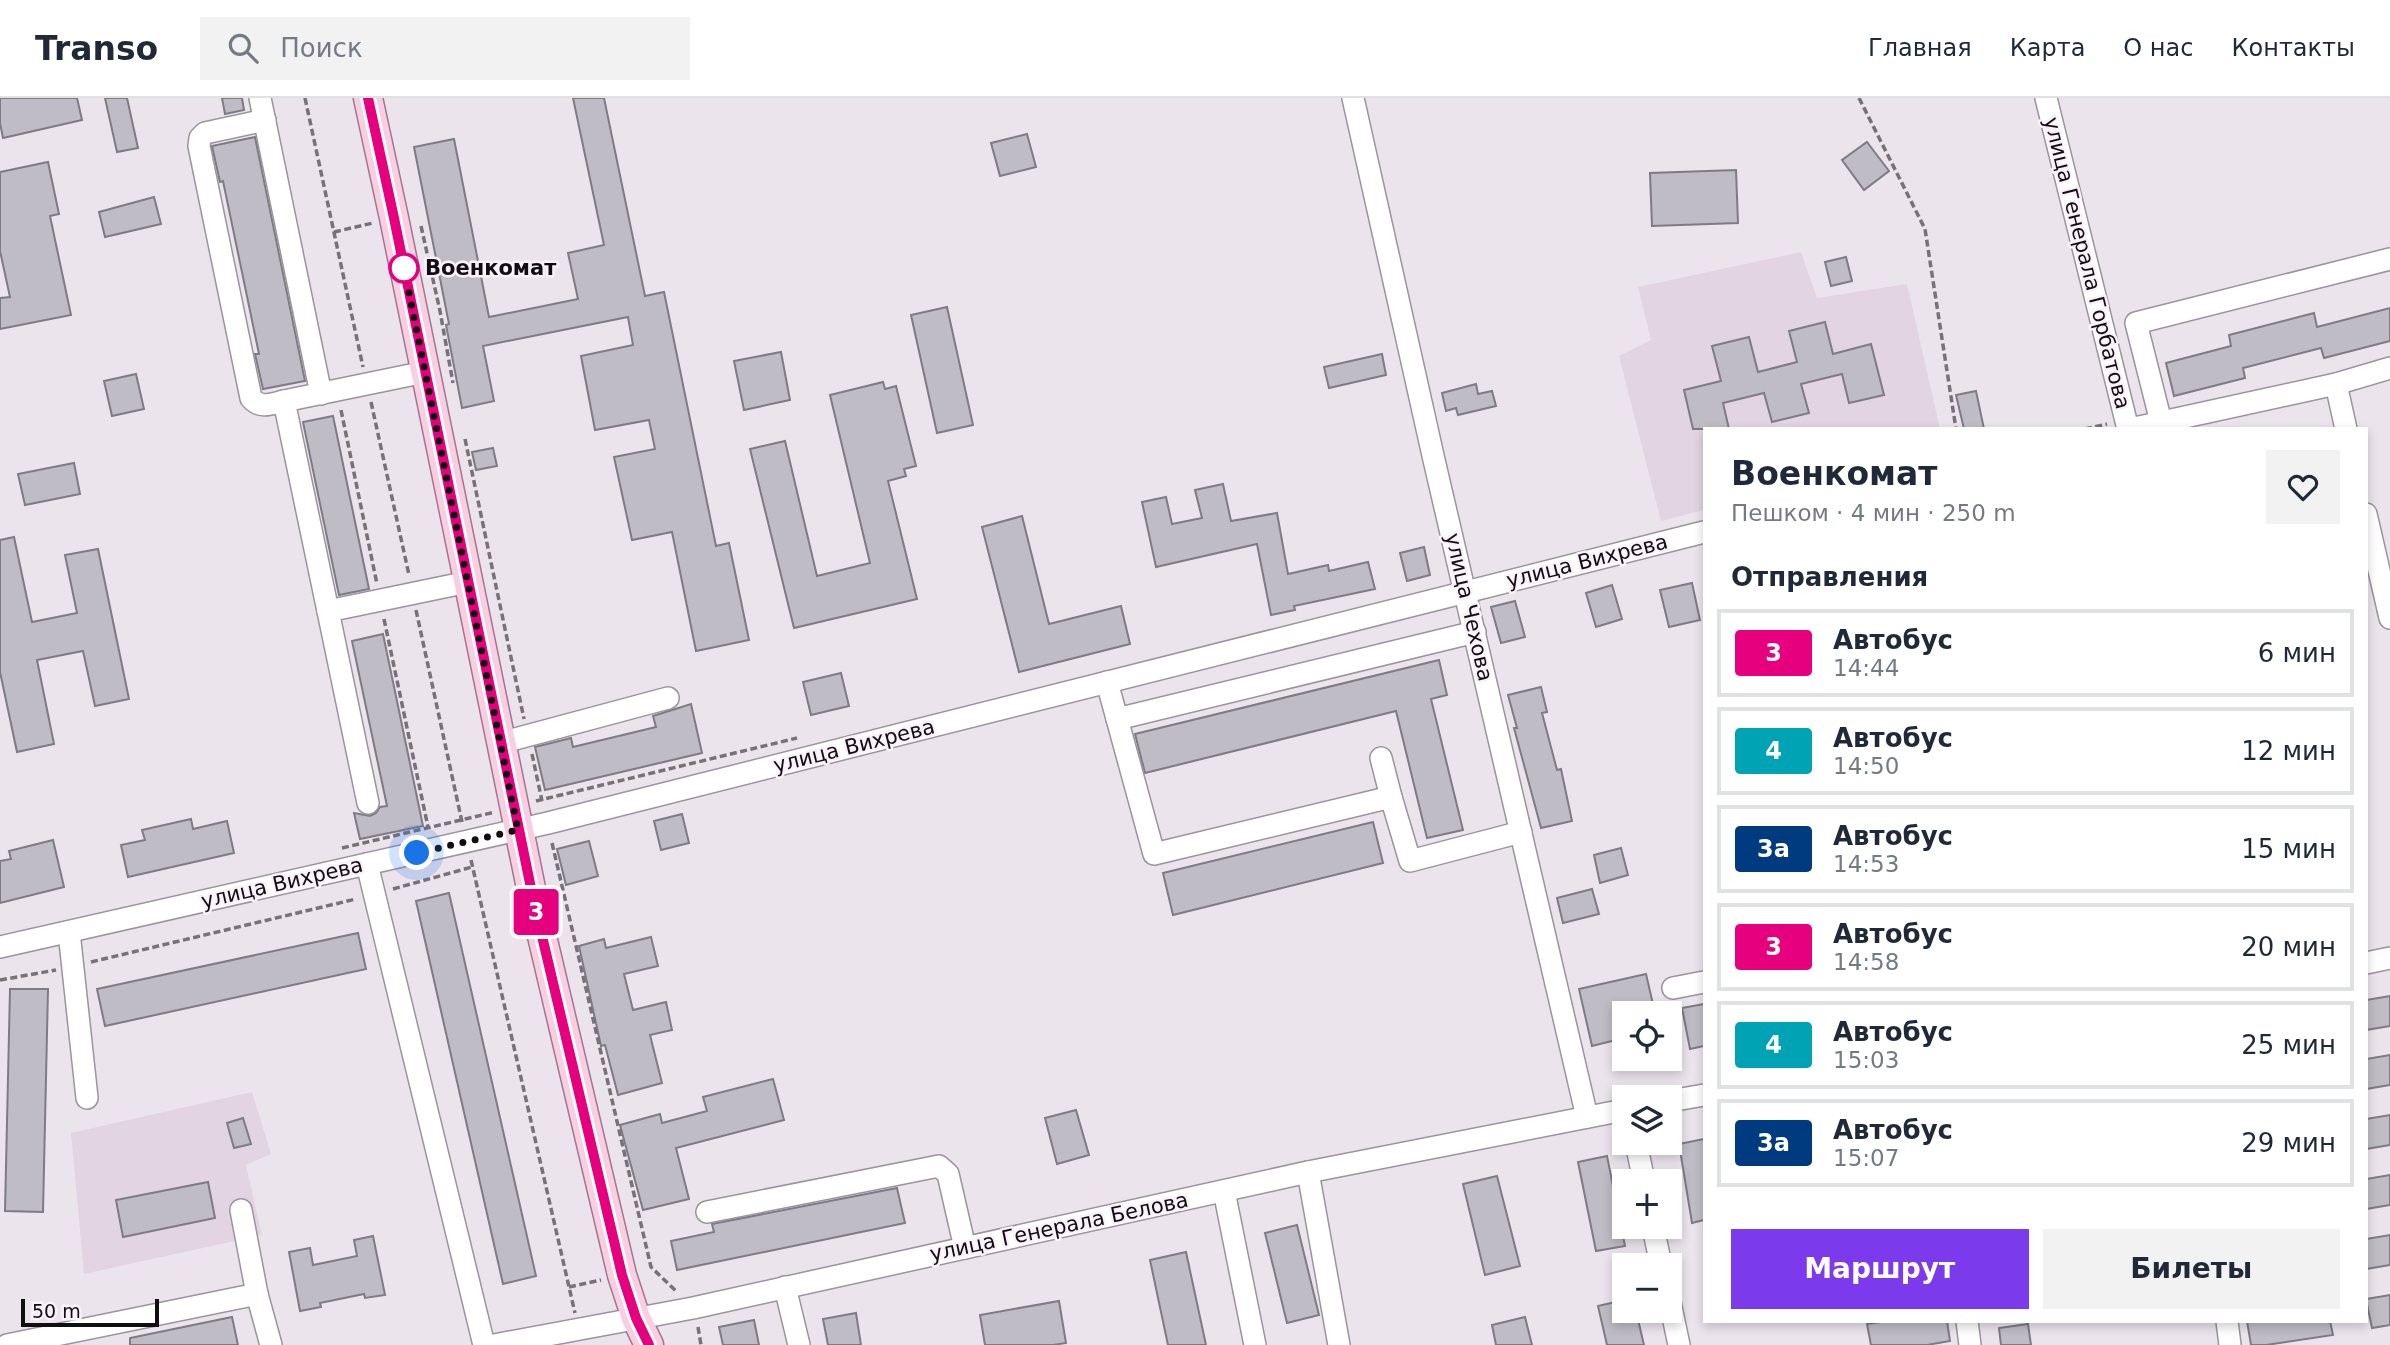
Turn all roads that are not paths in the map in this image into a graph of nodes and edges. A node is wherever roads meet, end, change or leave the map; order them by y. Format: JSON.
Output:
{"nodes":[{"id":1,"x":260,"y":98,"type":"edge"},
{"id":2,"x":368,"y":98,"type":"edge"},
{"id":3,"x":1353,"y":98,"type":"edge"},
{"id":4,"x":2046,"y":98,"type":"edge"},
{"id":5,"x":265,"y":120,"type":"junction"},
{"id":6,"x":2390,"y":259,"type":"edge"},
{"id":7,"x":2390,"y":368,"type":"edge"},
{"id":8,"x":425,"y":372,"type":"junction"},
{"id":9,"x":2336,"y":384,"type":"junction"},
{"id":10,"x":321,"y":394,"type":"junction"},
{"id":11,"x":284,"y":401,"type":"junction"},
{"id":12,"x":2161,"y":422,"type":"junction"},
{"id":13,"x":2128,"y":427,"type":"edge"},
{"id":14,"x":2138,"y":427,"type":"edge"},
{"id":15,"x":2346,"y":427,"type":"edge"},
{"id":16,"x":2368,"y":523,"type":"edge"},
{"id":17,"x":1703,"y":532,"type":"edge"},
{"id":18,"x":468,"y":582,"type":"junction"},
{"id":19,"x":1465,"y":591,"type":"junction"},
{"id":20,"x":328,"y":611,"type":"junction"},
{"id":21,"x":2390,"y":618,"type":"edge"},
{"id":22,"x":1475,"y":632,"type":"junction"},
{"id":23,"x":1107,"y":682,"type":"junction"},
{"id":24,"x":668,"y":698,"type":"dead end"},
{"id":25,"x":1117,"y":719,"type":"junction"},
{"id":26,"x":500,"y":743,"type":"junction"},
{"id":27,"x":1381,"y":758,"type":"dead end"},
{"id":28,"x":1391,"y":797,"type":"junction"},
{"id":29,"x":368,"y":803,"type":"dead end"},
{"id":30,"x":518,"y":830,"type":"junction"},
{"id":31,"x":1521,"y":832,"type":"junction"},
{"id":32,"x":367,"y":864,"type":"junction"},
{"id":33,"x":69,"y":932,"type":"junction"},
{"id":34,"x":0,"y":947,"type":"edge"},
{"id":35,"x":2390,"y":958,"type":"edge"},
{"id":36,"x":2368,"y":963,"type":"edge"},
{"id":37,"x":1703,"y":982,"type":"edge"},
{"id":38,"x":1673,"y":988,"type":"dead end"},
{"id":39,"x":1703,"y":1095,"type":"edge"},
{"id":40,"x":87,"y":1098,"type":"dead end"},
{"id":41,"x":1682,"y":1099,"type":"edge"},
{"id":42,"x":1612,"y":1112,"type":"edge"},
{"id":43,"x":1587,"y":1116,"type":"junction"},
{"id":44,"x":1308,"y":1172,"type":"junction"},
{"id":45,"x":1224,"y":1191,"type":"junction"},
{"id":46,"x":241,"y":1210,"type":"dead end"},
{"id":47,"x":707,"y":1212,"type":"dead end"},
{"id":48,"x":965,"y":1248,"type":"junction"},
{"id":49,"x":785,"y":1287,"type":"junction"},
{"id":50,"x":257,"y":1294,"type":"junction"},
{"id":51,"x":636,"y":1318,"type":"junction"},
{"id":52,"x":1674,"y":1323,"type":"edge"},
{"id":53,"x":1967,"y":1323,"type":"edge"},
{"id":54,"x":2227,"y":1323,"type":"edge"},
{"id":55,"x":7,"y":1345,"type":"edge"},
{"id":56,"x":271,"y":1345,"type":"edge"},
{"id":57,"x":484,"y":1345,"type":"edge"},
{"id":58,"x":494,"y":1345,"type":"edge"},
{"id":59,"x":649,"y":1345,"type":"edge"},
{"id":60,"x":799,"y":1345,"type":"edge"},
{"id":61,"x":1255,"y":1345,"type":"edge"},
{"id":62,"x":1339,"y":1345,"type":"edge"},
{"id":63,"x":1679,"y":1345,"type":"edge"},
{"id":64,"x":1970,"y":1345,"type":"edge"},
{"id":65,"x":2230,"y":1345,"type":"edge"}],
"edges":[{"from":1,"to":5,"type":"street"},
{"from":2,"to":8,"type":"main road"},
{"from":3,"to":19,"type":"street","name":"улица Чехова"},
{"from":4,"to":13,"type":"street","name":"улица Генерала Горбатова"},
{"from":5,"to":10,"type":"street"},
{"from":5,"to":11,"type":"street"},
{"from":6,"to":12,"type":"street"},
{"from":7,"to":9,"type":"street"},
{"from":8,"to":10,"type":"street"},
{"from":8,"to":18,"type":"main road"},
{"from":9,"to":12,"type":"street"},
{"from":9,"to":15,"type":"street"},
{"from":10,"to":11,"type":"street"},
{"from":11,"to":20,"type":"street"},
{"from":12,"to":14,"type":"street"},
{"from":16,"to":21,"type":"street"},
{"from":17,"to":19,"type":"street","name":"улица Вихрева"},
{"from":18,"to":20,"type":"street"},
{"from":18,"to":26,"type":"main road"},
{"from":19,"to":22,"type":"street","name":"улица Чехова"},
{"from":19,"to":23,"type":"street","name":"улица Вихрева"},
{"from":20,"to":29,"type":"street"},
{"from":22,"to":25,"type":"street"},
{"from":22,"to":31,"type":"street","name":"улица Чехова"},
{"from":23,"to":25,"type":"street"},
{"from":23,"to":30,"type":"street","name":"улица Вихрева"},
{"from":24,"to":26,"type":"street"},
{"from":25,"to":28,"type":"street"},
{"from":26,"to":30,"type":"main road"},
{"from":27,"to":28,"type":"street"},
{"from":28,"to":31,"type":"street"},
{"from":30,"to":32,"type":"street","name":"улица Вихрева"},
{"from":30,"to":51,"type":"main road"},
{"from":31,"to":43,"type":"street","name":"улица Чехова"},
{"from":32,"to":33,"type":"street","name":"улица Вихрева"},
{"from":32,"to":57,"type":"street"},
{"from":33,"to":34,"type":"street","name":"улица Вихрева"},
{"from":33,"to":40,"type":"street"},
{"from":35,"to":36,"type":"street"},
{"from":37,"to":38,"type":"street"},
{"from":39,"to":41,"type":"street"},
{"from":42,"to":43,"type":"street","name":"улица Генерала Белова"},
{"from":43,"to":44,"type":"street","name":"улица Генерала Белова"},
{"from":44,"to":45,"type":"street","name":"улица Генерала Белова"},
{"from":44,"to":62,"type":"street"},
{"from":45,"to":48,"type":"street","name":"улица Генерала Белова"},
{"from":45,"to":61,"type":"street"},
{"from":46,"to":50,"type":"street"},
{"from":47,"to":48,"type":"street"},
{"from":48,"to":49,"type":"street","name":"улица Генерала Белова"},
{"from":49,"to":51,"type":"street","name":"улица Генерала Белова"},
{"from":49,"to":60,"type":"street"},
{"from":50,"to":55,"type":"street"},
{"from":50,"to":56,"type":"street"},
{"from":51,"to":58,"type":"street","name":"улица Генерала Белова"},
{"from":51,"to":59,"type":"main road"},
{"from":52,"to":63,"type":"street"},
{"from":53,"to":64,"type":"street"},
{"from":54,"to":65,"type":"street"}]}
